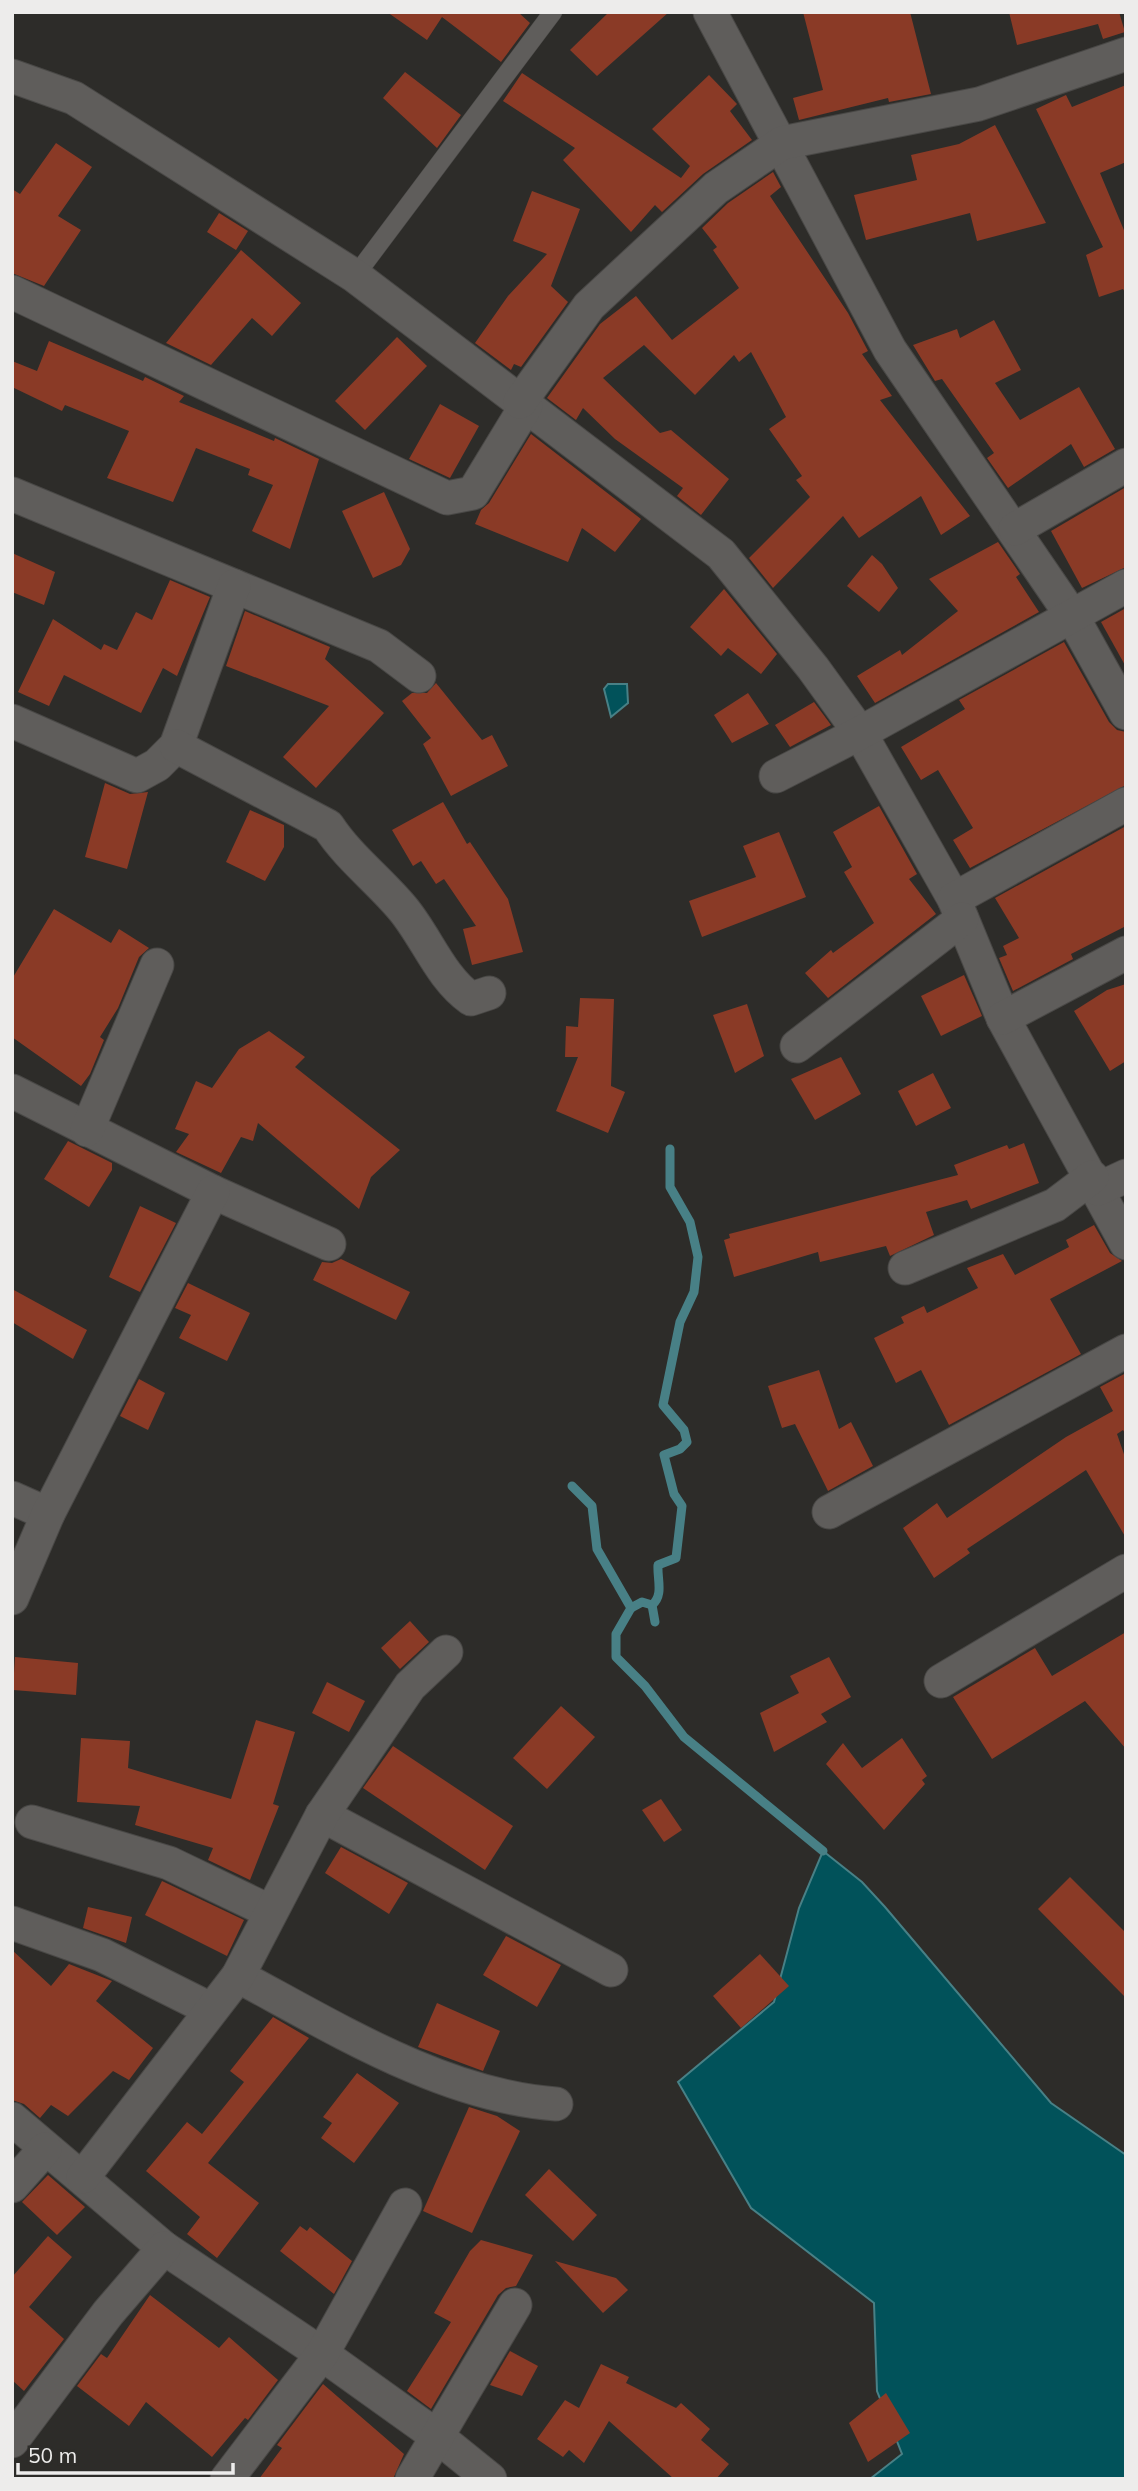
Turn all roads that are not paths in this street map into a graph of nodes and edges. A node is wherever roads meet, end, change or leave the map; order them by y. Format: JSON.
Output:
{"nodes":[{"id":1,"x":553,"y":12,"type":"edge"},
{"id":2,"x":710,"y":12,"type":"edge"},
{"id":3,"x":1126,"y":54,"type":"edge"},
{"id":4,"x":12,"y":76,"type":"edge"},
{"id":5,"x":782,"y":144,"type":"junction"},
{"id":6,"x":355,"y":276,"type":"junction"},
{"id":7,"x":12,"y":292,"type":"edge"},
{"id":8,"x":523,"y":404,"type":"junction"},
{"id":9,"x":1126,"y":465,"type":"edge"},
{"id":10,"x":12,"y":494,"type":"edge"},
{"id":11,"x":1015,"y":529,"type":"junction"},
{"id":12,"x":234,"y":586,"type":"junction"},
{"id":13,"x":1126,"y":586,"type":"edge"},
{"id":14,"x":1072,"y":616,"type":"junction"},
{"id":15,"x":419,"y":676,"type":"dead end"},
{"id":16,"x":1126,"y":713,"type":"edge"},
{"id":17,"x":12,"y":721,"type":"edge"},
{"id":18,"x":860,"y":733,"type":"junction"},
{"id":19,"x":176,"y":746,"type":"junction"},
{"id":20,"x":776,"y":776,"type":"dead end"},
{"id":21,"x":1126,"y":804,"type":"edge"},
{"id":22,"x":958,"y":909,"type":"junction"},
{"id":23,"x":1126,"y":953,"type":"edge"},
{"id":24,"x":157,"y":965,"type":"dead end"},
{"id":25,"x":489,"y":993,"type":"dead end"},
{"id":26,"x":1003,"y":1018,"type":"junction"},
{"id":27,"x":797,"y":1046,"type":"dead end"},
{"id":28,"x":12,"y":1091,"type":"edge"},
{"id":29,"x":87,"y":1130,"type":"junction"},
{"id":30,"x":1105,"y":1181,"type":"edge"},
{"id":31,"x":213,"y":1192,"type":"junction"},
{"id":32,"x":1126,"y":1243,"type":"edge"},
{"id":33,"x":328,"y":1244,"type":"dead end"},
{"id":34,"x":905,"y":1268,"type":"dead end"},
{"id":35,"x":1126,"y":1351,"type":"edge"},
{"id":36,"x":12,"y":1498,"type":"edge"},
{"id":37,"x":829,"y":1512,"type":"dead end"},
{"id":38,"x":48,"y":1514,"type":"junction"},
{"id":39,"x":1126,"y":1571,"type":"edge"},
{"id":40,"x":12,"y":1598,"type":"edge"},
{"id":41,"x":446,"y":1652,"type":"dead end"},
{"id":42,"x":942,"y":1681,"type":"dead end"},
{"id":43,"x":322,"y":1815,"type":"junction"},
{"id":44,"x":32,"y":1822,"type":"dead end"},
{"id":45,"x":269,"y":1911,"type":"junction"},
{"id":46,"x":12,"y":1923,"type":"edge"},
{"id":47,"x":611,"y":1970,"type":"dead end"},
{"id":48,"x":238,"y":1976,"type":"junction"},
{"id":49,"x":210,"y":2009,"type":"junction"},
{"id":50,"x":556,"y":2104,"type":"dead end"},
{"id":51,"x":12,"y":2119,"type":"edge"},
{"id":52,"x":45,"y":2149,"type":"junction"},
{"id":53,"x":82,"y":2177,"type":"junction"},
{"id":54,"x":12,"y":2186,"type":"edge"},
{"id":55,"x":405,"y":2205,"type":"dead end"},
{"id":56,"x":164,"y":2248,"type":"junction"},
{"id":57,"x":515,"y":2305,"type":"dead end"},
{"id":58,"x":322,"y":2354,"type":"junction"},
{"id":59,"x":438,"y":2437,"type":"junction"},
{"id":60,"x":12,"y":2441,"type":"edge"},
{"id":61,"x":227,"y":2479,"type":"edge"},
{"id":62,"x":412,"y":2479,"type":"edge"},
{"id":63,"x":490,"y":2479,"type":"edge"}],
"edges":[{"from":1,"to":6,"type":"lane"},
{"from":2,"to":5,"type":"street"},
{"from":3,"to":5,"type":"street"},
{"from":4,"to":6,"type":"street"},
{"from":5,"to":8,"type":"street"},
{"from":5,"to":11,"type":"street"},
{"from":6,"to":8,"type":"street"},
{"from":7,"to":8,"type":"street"},
{"from":8,"to":18,"type":"street"},
{"from":9,"to":11,"type":"street"},
{"from":10,"to":12,"type":"street"},
{"from":11,"to":14,"type":"street"},
{"from":12,"to":15,"type":"street"},
{"from":12,"to":19,"type":"street"},
{"from":13,"to":14,"type":"street"},
{"from":14,"to":16,"type":"street"},
{"from":14,"to":18,"type":"street"},
{"from":17,"to":19,"type":"street"},
{"from":18,"to":20,"type":"street"},
{"from":18,"to":22,"type":"street"},
{"from":19,"to":25,"type":"street"},
{"from":21,"to":22,"type":"street"},
{"from":22,"to":26,"type":"street"},
{"from":22,"to":27,"type":"street"},
{"from":23,"to":26,"type":"street"},
{"from":24,"to":29,"type":"street"},
{"from":26,"to":30,"type":"street"},
{"from":28,"to":29,"type":"street"},
{"from":29,"to":31,"type":"street"},
{"from":30,"to":32,"type":"street"},
{"from":30,"to":34,"type":"street"},
{"from":31,"to":33,"type":"street"},
{"from":31,"to":38,"type":"street"},
{"from":35,"to":37,"type":"street"},
{"from":36,"to":38,"type":"street"},
{"from":38,"to":40,"type":"street"},
{"from":39,"to":42,"type":"street"},
{"from":41,"to":43,"type":"street"},
{"from":43,"to":45,"type":"street"},
{"from":43,"to":47,"type":"street"},
{"from":44,"to":45,"type":"street"},
{"from":45,"to":48,"type":"street"},
{"from":46,"to":49,"type":"street"},
{"from":48,"to":49,"type":"street"},
{"from":48,"to":50,"type":"street"},
{"from":49,"to":53,"type":"street"},
{"from":51,"to":52,"type":"street"},
{"from":52,"to":53,"type":"street"},
{"from":52,"to":54,"type":"street"},
{"from":53,"to":56,"type":"street"},
{"from":55,"to":58,"type":"street"},
{"from":56,"to":58,"type":"street"},
{"from":56,"to":60,"type":"street"},
{"from":57,"to":59,"type":"street"},
{"from":58,"to":59,"type":"street"},
{"from":58,"to":61,"type":"street"},
{"from":59,"to":62,"type":"street"},
{"from":59,"to":63,"type":"street"}]}
